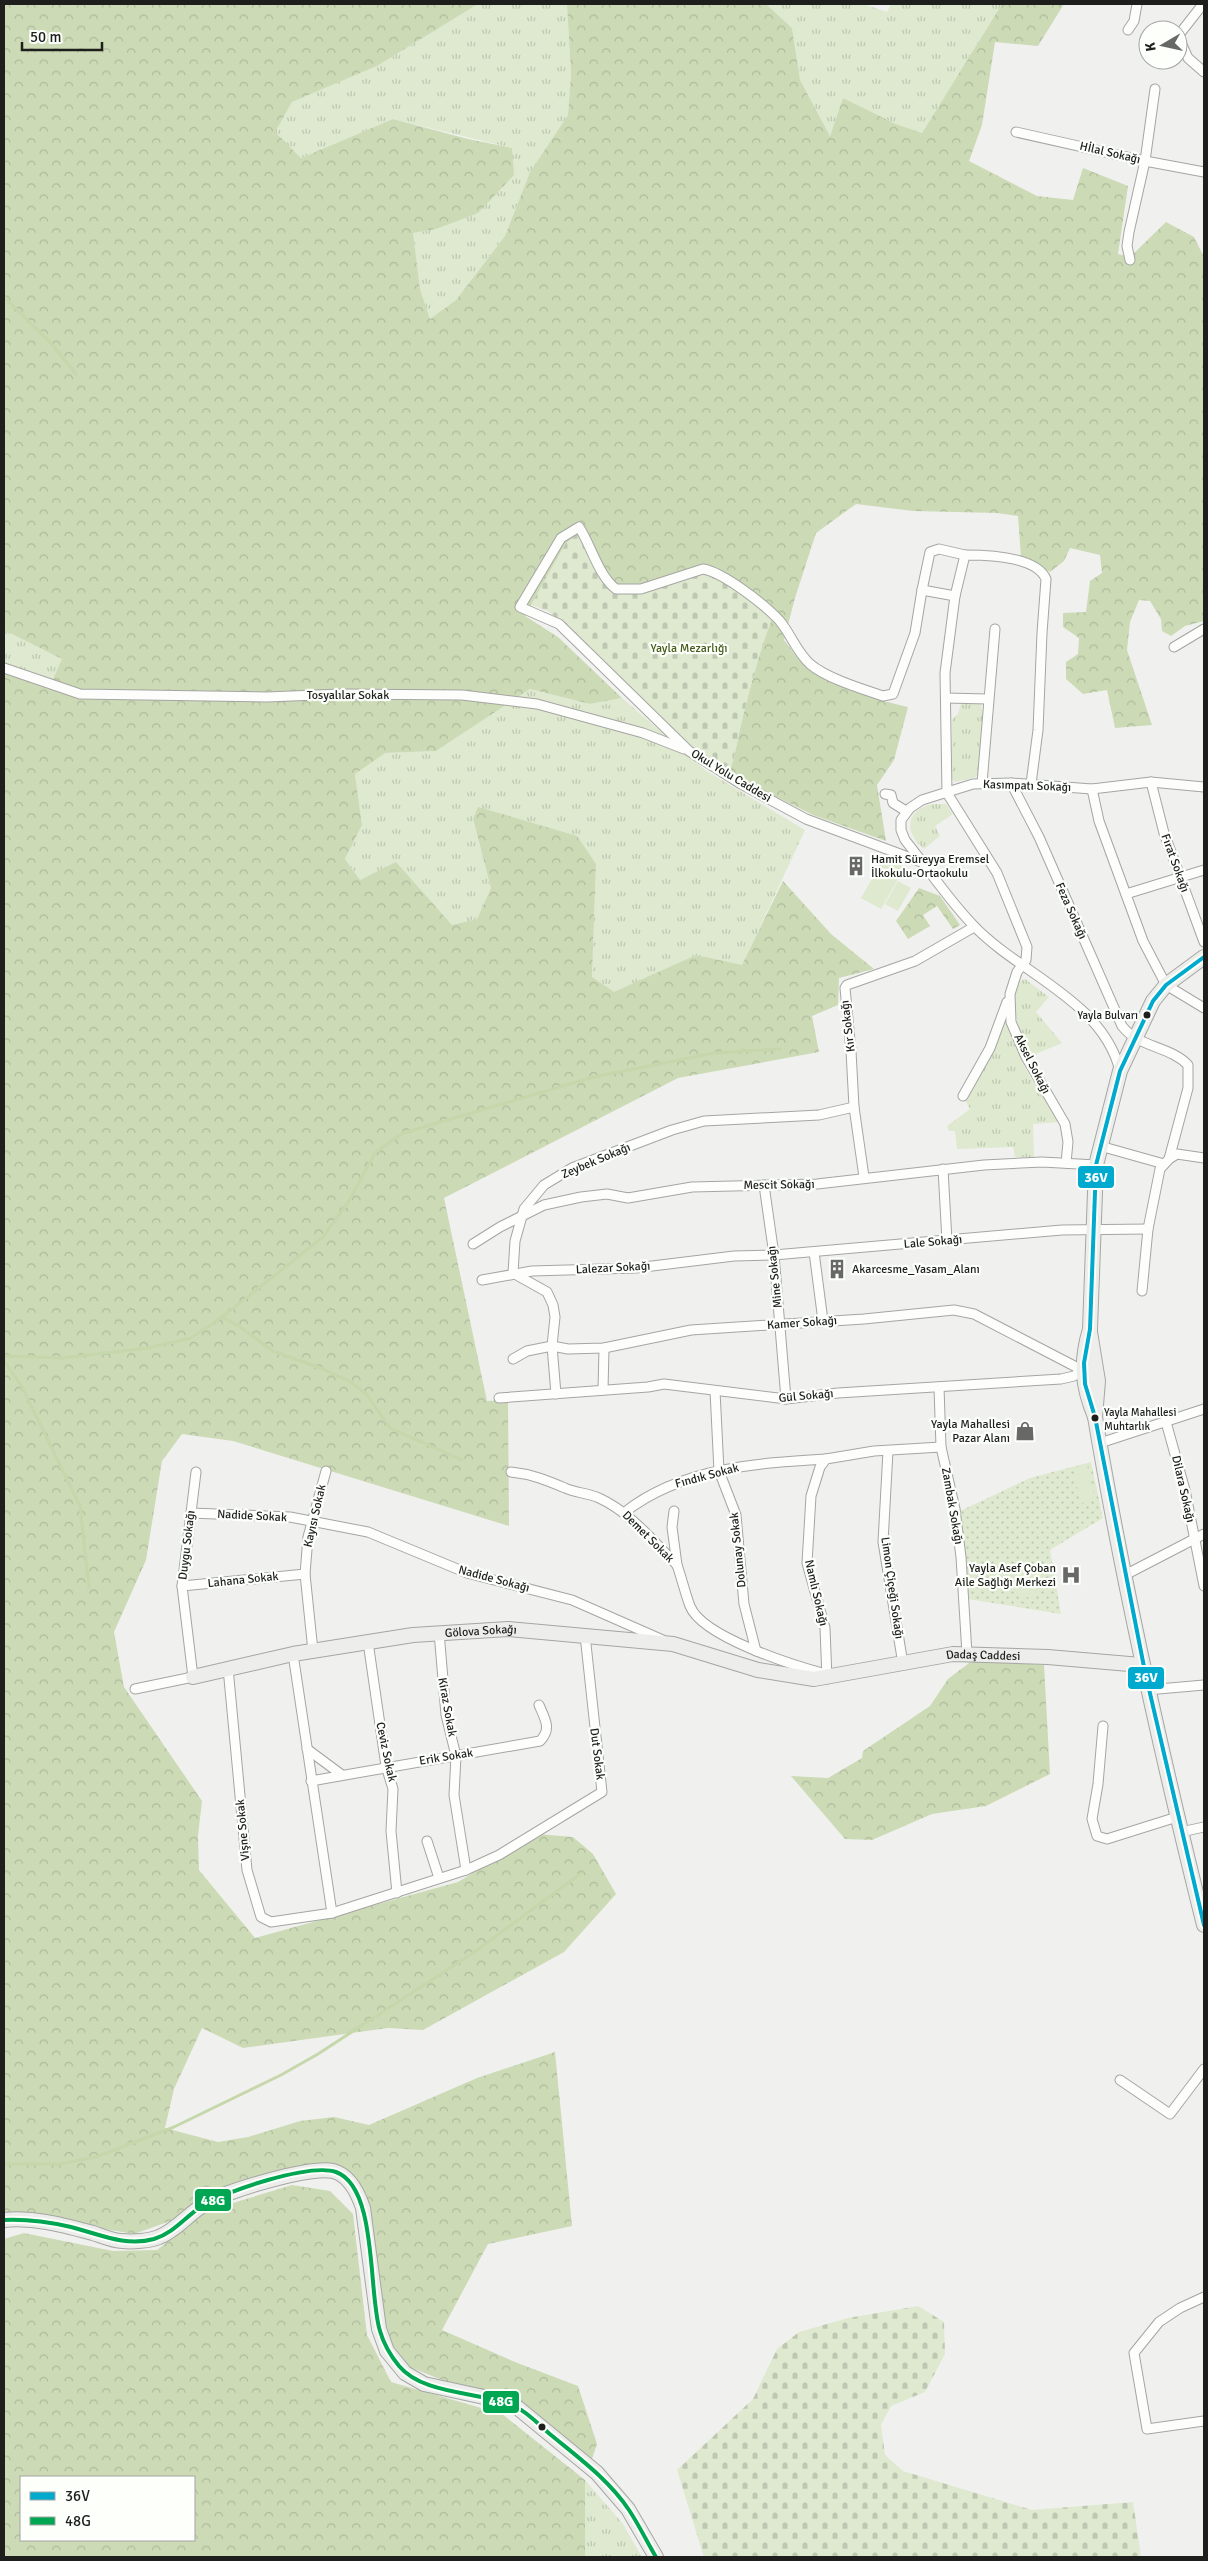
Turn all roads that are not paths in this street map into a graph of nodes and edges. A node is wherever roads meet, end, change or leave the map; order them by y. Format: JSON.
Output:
{"nodes":[{"id":1,"x":1137,"y":4,"type":"edge"},
{"id":2,"x":1203,"y":4,"type":"edge"},
{"id":3,"x":1188,"y":23,"type":"edge"},
{"id":4,"x":1128,"y":30,"type":"dead end"},
{"id":5,"x":1188,"y":58,"type":"edge"},
{"id":6,"x":1204,"y":72,"type":"edge"},
{"id":7,"x":1155,"y":89,"type":"dead end"},
{"id":8,"x":1016,"y":132,"type":"dead end"},
{"id":9,"x":1145,"y":161,"type":"junction"},
{"id":10,"x":1204,"y":172,"type":"edge"},
{"id":11,"x":1130,"y":260,"type":"dead end"},
{"id":12,"x":965,"y":555,"type":"junction"},
{"id":13,"x":922,"y":590,"type":"junction"},
{"id":14,"x":955,"y":596,"type":"junction"},
{"id":15,"x":995,"y":629,"type":"dead end"},
{"id":16,"x":1204,"y":629,"type":"edge"},
{"id":17,"x":1174,"y":647,"type":"dead end"},
{"id":18,"x":4,"y":668,"type":"edge"},
{"id":19,"x":946,"y":698,"type":"junction"},
{"id":20,"x":988,"y":699,"type":"junction"},
{"id":21,"x":689,"y":751,"type":"junction"},
{"id":22,"x":1151,"y":782,"type":"junction"},
{"id":23,"x":982,"y":783,"type":"junction"},
{"id":24,"x":1011,"y":783,"type":"junction"},
{"id":25,"x":1031,"y":784,"type":"junction"},
{"id":26,"x":1204,"y":787,"type":"edge"},
{"id":27,"x":1092,"y":789,"type":"junction"},
{"id":28,"x":947,"y":793,"type":"junction"},
{"id":29,"x":885,"y":794,"type":"dead end"},
{"id":30,"x":906,"y":811,"type":"junction"},
{"id":31,"x":924,"y":863,"type":"junction"},
{"id":32,"x":1204,"y":870,"type":"edge"},
{"id":33,"x":1179,"y":877,"type":"junction"},
{"id":34,"x":1126,"y":894,"type":"junction"},
{"id":35,"x":974,"y":927,"type":"junction"},
{"id":36,"x":1204,"y":942,"type":"edge"},
{"id":37,"x":1204,"y":957,"type":"edge"},
{"id":38,"x":1023,"y":965,"type":"junction"},
{"id":39,"x":1166,"y":985,"type":"junction"},
{"id":40,"x":1010,"y":994,"type":"junction"},
{"id":41,"x":1204,"y":1008,"type":"edge"},
{"id":42,"x":1134,"y":1038,"type":"junction"},
{"id":43,"x":1120,"y":1071,"type":"junction"},
{"id":44,"x":963,"y":1096,"type":"dead end"},
{"id":45,"x":854,"y":1107,"type":"junction"},
{"id":46,"x":1100,"y":1146,"type":"junction"},
{"id":47,"x":1204,"y":1158,"type":"edge"},
{"id":48,"x":1166,"y":1161,"type":"junction"},
{"id":49,"x":1066,"y":1163,"type":"junction"},
{"id":50,"x":1096,"y":1165,"type":"junction"},
{"id":51,"x":942,"y":1169,"type":"junction"},
{"id":52,"x":864,"y":1177,"type":"junction"},
{"id":53,"x":764,"y":1185,"type":"junction"},
{"id":54,"x":522,"y":1218,"type":"junction"},
{"id":55,"x":1093,"y":1228,"type":"junction"},
{"id":56,"x":1148,"y":1229,"type":"junction"},
{"id":57,"x":947,"y":1241,"type":"junction"},
{"id":58,"x":473,"y":1244,"type":"dead end"},
{"id":59,"x":814,"y":1252,"type":"junction"},
{"id":60,"x":774,"y":1255,"type":"junction"},
{"id":61,"x":512,"y":1273,"type":"junction"},
{"id":62,"x":482,"y":1280,"type":"dead end"},
{"id":63,"x":1142,"y":1290,"type":"dead end"},
{"id":64,"x":824,"y":1321,"type":"junction"},
{"id":65,"x":780,"y":1324,"type":"junction"},
{"id":66,"x":1090,"y":1329,"type":"junction"},
{"id":67,"x":552,"y":1346,"type":"junction"},
{"id":68,"x":604,"y":1348,"type":"junction"},
{"id":69,"x":513,"y":1359,"type":"dead end"},
{"id":70,"x":1082,"y":1370,"type":"junction"},
{"id":71,"x":939,"y":1387,"type":"junction"},
{"id":72,"x":603,"y":1390,"type":"junction"},
{"id":73,"x":715,"y":1391,"type":"junction"},
{"id":74,"x":556,"y":1394,"type":"junction"},
{"id":75,"x":499,"y":1398,"type":"dead end"},
{"id":76,"x":786,"y":1399,"type":"junction"},
{"id":77,"x":1204,"y":1410,"type":"edge"},
{"id":78,"x":1096,"y":1417,"type":"junction"},
{"id":79,"x":1166,"y":1422,"type":"junction"},
{"id":80,"x":1100,"y":1443,"type":"junction"},
{"id":81,"x":941,"y":1446,"type":"junction"},
{"id":82,"x":888,"y":1451,"type":"junction"},
{"id":83,"x":826,"y":1459,"type":"junction"},
{"id":84,"x":719,"y":1471,"type":"junction"},
{"id":85,"x":196,"y":1472,"type":"dead end"},
{"id":86,"x":326,"y":1472,"type":"dead end"},
{"id":87,"x":511,"y":1472,"type":"dead end"},
{"id":88,"x":674,"y":1511,"type":"dead end"},
{"id":89,"x":625,"y":1512,"type":"junction"},
{"id":90,"x":191,"y":1513,"type":"junction"},
{"id":91,"x":313,"y":1520,"type":"junction"},
{"id":92,"x":1204,"y":1534,"type":"edge"},
{"id":93,"x":1195,"y":1539,"type":"junction"},
{"id":94,"x":677,"y":1566,"type":"junction"},
{"id":95,"x":304,"y":1574,"type":"junction"},
{"id":96,"x":1123,"y":1576,"type":"junction"},
{"id":97,"x":182,"y":1586,"type":"junction"},
{"id":98,"x":1204,"y":1586,"type":"edge"},
{"id":99,"x":439,"y":1632,"type":"junction"},
{"id":100,"x":585,"y":1635,"type":"junction"},
{"id":101,"x":368,"y":1642,"type":"junction"},
{"id":102,"x":673,"y":1644,"type":"junction"},
{"id":103,"x":313,"y":1651,"type":"junction"},
{"id":104,"x":756,"y":1651,"type":"junction"},
{"id":105,"x":293,"y":1654,"type":"junction"},
{"id":106,"x":967,"y":1654,"type":"junction"},
{"id":107,"x":903,"y":1664,"type":"junction"},
{"id":108,"x":1141,"y":1665,"type":"junction"},
{"id":109,"x":228,"y":1668,"type":"junction"},
{"id":110,"x":827,"y":1676,"type":"junction"},
{"id":111,"x":193,"y":1677,"type":"junction"},
{"id":112,"x":1204,"y":1685,"type":"edge"},
{"id":113,"x":135,"y":1689,"type":"dead end"},
{"id":114,"x":1147,"y":1690,"type":"junction"},
{"id":115,"x":539,"y":1704,"type":"dead end"},
{"id":116,"x":1103,"y":1726,"type":"dead end"},
{"id":117,"x":307,"y":1749,"type":"junction"},
{"id":118,"x":456,"y":1756,"type":"junction"},
{"id":119,"x":386,"y":1766,"type":"junction"},
{"id":120,"x":342,"y":1775,"type":"junction"},
{"id":121,"x":311,"y":1781,"type":"junction"},
{"id":122,"x":1177,"y":1817,"type":"junction"},
{"id":123,"x":1204,"y":1828,"type":"edge"},
{"id":124,"x":1181,"y":1832,"type":"junction"},
{"id":125,"x":532,"y":1834,"type":"joint"},
{"id":126,"x":427,"y":1841,"type":"dead end"},
{"id":127,"x":466,"y":1870,"type":"junction"},
{"id":128,"x":439,"y":1878,"type":"junction"},
{"id":129,"x":397,"y":1893,"type":"junction"},
{"id":130,"x":332,"y":1913,"type":"junction"},
{"id":131,"x":1204,"y":1925,"type":"edge"},
{"id":132,"x":1204,"y":2069,"type":"edge"},
{"id":133,"x":1120,"y":2080,"type":"dead end"},
{"id":134,"x":4,"y":2220,"type":"edge"},
{"id":135,"x":1204,"y":2297,"type":"edge"},
{"id":136,"x":1204,"y":2421,"type":"edge"},
{"id":137,"x":656,"y":2557,"type":"edge"}],
"edges":[{"from":1,"to":4,"type":"street"},
{"from":2,"to":3,"type":"street"},
{"from":5,"to":6,"type":"street"},
{"from":7,"to":9,"type":"street"},
{"from":8,"to":9,"type":"street","name":"Hİlal Sokağı"},
{"from":9,"to":10,"type":"street","name":"Hİlal Sokağı"},
{"from":9,"to":11,"type":"street"},
{"from":12,"to":13,"type":"street"},
{"from":12,"to":14,"type":"street"},
{"from":12,"to":25,"type":"street"},
{"from":13,"to":14,"type":"street"},
{"from":13,"to":21,"type":"street","name":"Okul Yolu Caddesi"},
{"from":14,"to":19,"type":"street"},
{"from":15,"to":20,"type":"street"},
{"from":16,"to":17,"type":"street"},
{"from":18,"to":21,"type":"street","name":"Tosyalılar Sokak"},
{"from":19,"to":20,"type":"street"},
{"from":19,"to":28,"type":"street"},
{"from":20,"to":23,"type":"street"},
{"from":21,"to":31,"type":"street","name":"Okul Yolu Caddesi"},
{"from":22,"to":26,"type":"street","name":"Kasımpatı Sokağı"},
{"from":22,"to":27,"type":"street","name":"Kasımpatı Sokağı"},
{"from":22,"to":33,"type":"street","name":"Fırat Sokağı"},
{"from":23,"to":24,"type":"street","name":"Kasımpatı Sokağı"},
{"from":23,"to":28,"type":"street","name":"Kasımpatı Sokağı"},
{"from":24,"to":25,"type":"street","name":"Kasımpatı Sokağı"},
{"from":24,"to":42,"type":"street","name":"Feza Sokağı"},
{"from":25,"to":27,"type":"street","name":"Kasımpatı Sokağı"},
{"from":27,"to":34,"type":"street"},
{"from":28,"to":30,"type":"street","name":"Kasımpatı Sokağı"},
{"from":28,"to":38,"type":"street"},
{"from":29,"to":30,"type":"street"},
{"from":30,"to":31,"type":"street"},
{"from":31,"to":35,"type":"street"},
{"from":32,"to":33,"type":"street"},
{"from":33,"to":34,"type":"street"},
{"from":33,"to":36,"type":"street","name":"Fırat Sokağı"},
{"from":34,"to":39,"type":"street"},
{"from":35,"to":38,"type":"street"},
{"from":35,"to":45,"type":"street","name":"Kır Sokağı"},
{"from":37,"to":39,"type":"main road"},
{"from":38,"to":40,"type":"street","name":"Aksel Sokağı"},
{"from":38,"to":43,"type":"street"},
{"from":39,"to":41,"type":"street"},
{"from":39,"to":42,"type":"main road"},
{"from":40,"to":44,"type":"street"},
{"from":40,"to":49,"type":"street","name":"Aksel Sokağı"},
{"from":42,"to":43,"type":"main road"},
{"from":42,"to":48,"type":"street"},
{"from":43,"to":46,"type":"main road"},
{"from":45,"to":52,"type":"street","name":"Kır Sokağı"},
{"from":45,"to":54,"type":"street","name":"Zeybek Sokağı"},
{"from":46,"to":48,"type":"street"},
{"from":46,"to":50,"type":"main road"},
{"from":47,"to":48,"type":"street"},
{"from":48,"to":56,"type":"street"},
{"from":49,"to":50,"type":"street","name":"Mescit Sokağı"},
{"from":49,"to":51,"type":"street","name":"Mescit Sokağı"},
{"from":50,"to":55,"type":"main road"},
{"from":51,"to":52,"type":"street","name":"Mescit Sokağı"},
{"from":51,"to":57,"type":"street"},
{"from":52,"to":53,"type":"street","name":"Mescit Sokağı"},
{"from":53,"to":54,"type":"street","name":"Mescit Sokağı"},
{"from":53,"to":60,"type":"street","name":"Mine Sokağı"},
{"from":54,"to":58,"type":"street","name":"Mescit Sokağı"},
{"from":54,"to":61,"type":"street","name":"Zeybek Sokağı"},
{"from":55,"to":56,"type":"street","name":"Lale Sokağı"},
{"from":55,"to":57,"type":"street","name":"Lale Sokağı"},
{"from":55,"to":66,"type":"main road"},
{"from":56,"to":63,"type":"street"},
{"from":57,"to":59,"type":"street","name":"Lale Sokağı"},
{"from":59,"to":60,"type":"street","name":"Lale Sokağı"},
{"from":59,"to":64,"type":"street"},
{"from":60,"to":61,"type":"street","name":"Lalezar Sokağı"},
{"from":60,"to":65,"type":"street","name":"Mine Sokağı"},
{"from":61,"to":62,"type":"street","name":"Lalezar Sokağı"},
{"from":61,"to":67,"type":"street"},
{"from":64,"to":65,"type":"street","name":"Kamer Sokağı"},
{"from":64,"to":70,"type":"street","name":"Kamer Sokağı"},
{"from":65,"to":68,"type":"street","name":"Kamer Sokağı"},
{"from":65,"to":76,"type":"street","name":"Mine Sokağı"},
{"from":66,"to":70,"type":"main road"},
{"from":66,"to":78,"type":"main road"},
{"from":67,"to":68,"type":"street","name":"Kamer Sokağı"},
{"from":67,"to":69,"type":"street","name":"Kamer Sokağı"},
{"from":67,"to":74,"type":"street"},
{"from":68,"to":72,"type":"street"},
{"from":70,"to":71,"type":"street","name":"Gül Sokağı"},
{"from":70,"to":78,"type":"main road"},
{"from":71,"to":76,"type":"street","name":"Gül Sokağı"},
{"from":71,"to":81,"type":"street","name":"Zambak Sokağı"},
{"from":72,"to":73,"type":"street","name":"Gül Sokağı"},
{"from":72,"to":74,"type":"street","name":"Gül Sokağı"},
{"from":73,"to":76,"type":"street","name":"Gül Sokağı"},
{"from":73,"to":84,"type":"street","name":"Dolunay Sokak"},
{"from":74,"to":75,"type":"street","name":"Gül Sokağı"},
{"from":77,"to":79,"type":"street"},
{"from":78,"to":80,"type":"main road"},
{"from":79,"to":80,"type":"street"},
{"from":79,"to":93,"type":"street","name":"Dilara Sokağı"},
{"from":80,"to":96,"type":"main road"},
{"from":81,"to":82,"type":"street"},
{"from":81,"to":106,"type":"street","name":"Zambak Sokağı"},
{"from":82,"to":83,"type":"street"},
{"from":82,"to":107,"type":"street","name":"Limon Çiçeği Sokağı"},
{"from":83,"to":84,"type":"street","name":"Fındık Sokak"},
{"from":83,"to":110,"type":"street","name":"Namlı Sokağı"},
{"from":84,"to":89,"type":"street","name":"Fındık Sokak"},
{"from":84,"to":104,"type":"street","name":"Dolunay Sokak"},
{"from":85,"to":90,"type":"street","name":"Duygu Sokağı"},
{"from":86,"to":91,"type":"street","name":"Kayısı Sokak"},
{"from":87,"to":89,"type":"street","name":"Demet Sokak"},
{"from":88,"to":94,"type":"street","name":"Demet Sokak"},
{"from":89,"to":94,"type":"street","name":"Demet Sokak"},
{"from":90,"to":91,"type":"street","name":"Nadide Sokak"},
{"from":90,"to":97,"type":"street","name":"Duygu Sokağı"},
{"from":91,"to":95,"type":"street","name":"Kayısı Sokak"},
{"from":91,"to":102,"type":"street","name":"Nadide Sokağı"},
{"from":92,"to":93,"type":"street"},
{"from":93,"to":96,"type":"street"},
{"from":93,"to":98,"type":"street","name":"Dilara Sokağı"},
{"from":94,"to":104,"type":"street","name":"Dadaş Caddesi"},
{"from":95,"to":97,"type":"street","name":"Lahana Sokak"},
{"from":95,"to":103,"type":"street","name":"Kayısı Sokak"},
{"from":96,"to":108,"type":"main road"},
{"from":97,"to":111,"type":"street","name":"Duygu Sokağı"},
{"from":99,"to":100,"type":"main road","name":"Gölova Sokağı"},
{"from":99,"to":101,"type":"main road","name":"Gölova Sokağı"},
{"from":99,"to":118,"type":"street","name":"Kiraz Sokak"},
{"from":100,"to":102,"type":"main road","name":"Gölova Sokağı"},
{"from":100,"to":125,"type":"street","name":"Dut Sokak"},
{"from":101,"to":103,"type":"main road","name":"Gölova Sokağı"},
{"from":101,"to":119,"type":"street","name":"Ceviz Sokak"},
{"from":102,"to":110,"type":"main road","name":"Gölova Sokağı"},
{"from":103,"to":105,"type":"main road","name":"Gölova Sokağı"},
{"from":104,"to":110,"type":"street","name":"Dadaş Caddesi"},
{"from":105,"to":109,"type":"main road","name":"Gölova Sokağı"},
{"from":105,"to":117,"type":"street"},
{"from":106,"to":107,"type":"main road","name":"Dadaş Caddesi"},
{"from":106,"to":108,"type":"main road","name":"Dadaş Caddesi"},
{"from":107,"to":110,"type":"main road","name":"Dadaş Caddesi"},
{"from":108,"to":114,"type":"main road"},
{"from":109,"to":111,"type":"main road","name":"Gölova Sokağı"},
{"from":109,"to":130,"type":"street","name":"Vişne Sokak"},
{"from":111,"to":113,"type":"street","name":"Gölova Sokağı"},
{"from":112,"to":114,"type":"street"},
{"from":114,"to":122,"type":"main road"},
{"from":115,"to":118,"type":"street","name":"Erik Sokak"},
{"from":116,"to":122,"type":"street"},
{"from":117,"to":120,"type":"street"},
{"from":117,"to":121,"type":"street"},
{"from":118,"to":119,"type":"street","name":"Erik Sokak"},
{"from":118,"to":127,"type":"street","name":"Kiraz Sokak"},
{"from":119,"to":120,"type":"street","name":"Erik Sokak"},
{"from":119,"to":129,"type":"street","name":"Ceviz Sokak"},
{"from":120,"to":121,"type":"street","name":"Erik Sokak"},
{"from":121,"to":130,"type":"street"},
{"from":122,"to":124,"type":"main road"},
{"from":123,"to":124,"type":"street"},
{"from":124,"to":131,"type":"main road"},
{"from":125,"to":127,"type":"street","name":"Vişne Sokak"},
{"from":126,"to":128,"type":"street"},
{"from":127,"to":128,"type":"street","name":"Vişne Sokak"},
{"from":128,"to":129,"type":"street","name":"Vişne Sokak"},
{"from":129,"to":130,"type":"street","name":"Vişne Sokak"},
{"from":132,"to":133,"type":"street"},
{"from":134,"to":137,"type":"main road"},
{"from":135,"to":136,"type":"street"}]}
